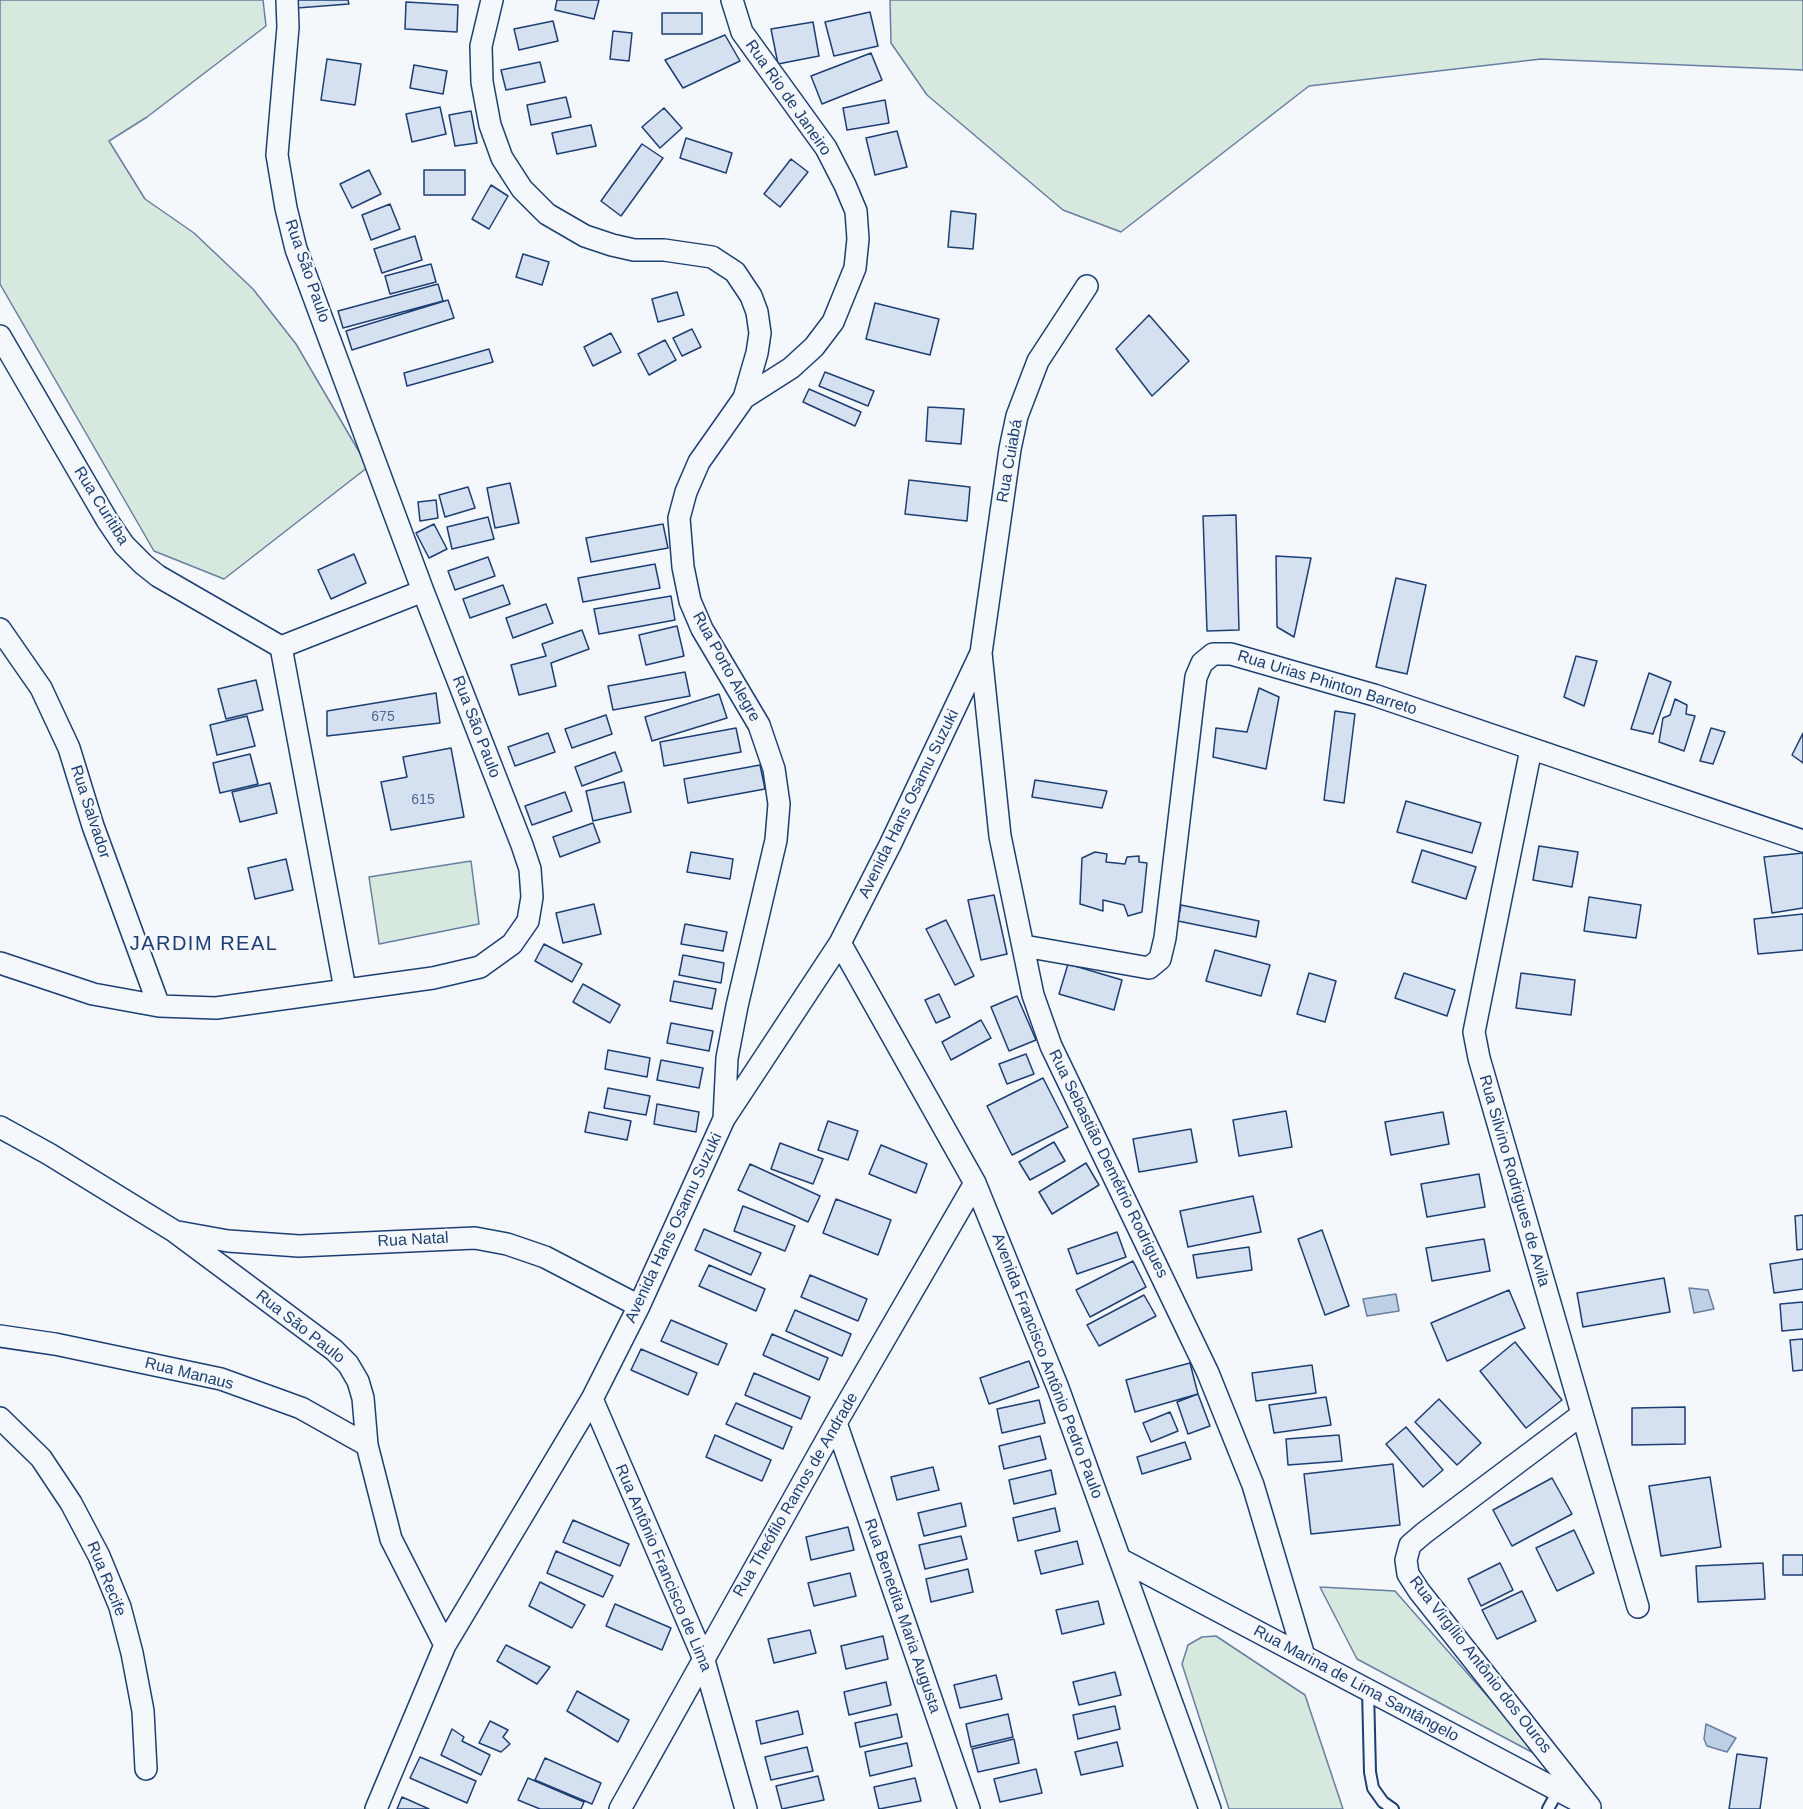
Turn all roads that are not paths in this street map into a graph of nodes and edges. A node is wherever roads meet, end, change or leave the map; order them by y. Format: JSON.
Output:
{"nodes":[{"id":1,"x":287,"y":0,"type":"edge"},
{"id":2,"x":492,"y":0,"type":"edge"},
{"id":3,"x":732,"y":0,"type":"edge"},
{"id":4,"x":1087,"y":286,"type":"dead end"},
{"id":5,"x":0,"y":336,"type":"edge"},
{"id":6,"x":744,"y":398,"type":"junction"},
{"id":7,"x":423,"y":591,"type":"junction"},
{"id":8,"x":0,"y":629,"type":"edge"},
{"id":9,"x":281,"y":647,"type":"junction"},
{"id":10,"x":981,"y":653,"type":"junction"},
{"id":11,"x":1530,"y":749,"type":"junction"},
{"id":12,"x":1803,"y":841,"type":"edge"},
{"id":13,"x":840,"y":943,"type":"junction"},
{"id":14,"x":1024,"y":946,"type":"junction"},
{"id":15,"x":0,"y":963,"type":"edge"},
{"id":16,"x":345,"y":989,"type":"junction"},
{"id":17,"x":159,"y":1006,"type":"junction"},
{"id":18,"x":724,"y":1119,"type":"junction"},
{"id":19,"x":0,"y":1127,"type":"edge"},
{"id":20,"x":975,"y":1183,"type":"junction"},
{"id":21,"x":174,"y":1231,"type":"junction"},
{"id":22,"x":639,"y":1306,"type":"junction"},
{"id":23,"x":0,"y":1336,"type":"edge"},
{"id":24,"x":591,"y":1399,"type":"junction"},
{"id":25,"x":1581,"y":1415,"type":"junction"},
{"id":26,"x":0,"y":1419,"type":"edge"},
{"id":27,"x":836,"y":1424,"type":"junction"},
{"id":28,"x":367,"y":1445,"type":"junction"},
{"id":29,"x":1120,"y":1559,"type":"junction"},
{"id":30,"x":1638,"y":1607,"type":"dead end"},
{"id":31,"x":445,"y":1645,"type":"junction"},
{"id":32,"x":1304,"y":1656,"type":"junction"},
{"id":33,"x":704,"y":1657,"type":"junction"},
{"id":34,"x":1368,"y":1690,"type":"junction"},
{"id":35,"x":146,"y":1769,"type":"dead end"},
{"id":36,"x":1553,"y":1800,"type":"edge"},
{"id":37,"x":1591,"y":1808,"type":"edge"},
{"id":38,"x":376,"y":1809,"type":"edge"},
{"id":39,"x":620,"y":1809,"type":"edge"},
{"id":40,"x":746,"y":1809,"type":"edge"},
{"id":41,"x":969,"y":1809,"type":"edge"},
{"id":42,"x":1210,"y":1809,"type":"edge"},
{"id":43,"x":1393,"y":1809,"type":"edge"}],
"edges":[{"from":1,"to":7,"type":"street","name":"Rua São Paulo"},
{"from":2,"to":6,"type":"street","name":"Rua Porto Alegre"},
{"from":3,"to":6,"type":"street","name":"Rua Rio de Janeiro"},
{"from":4,"to":10,"type":"street","name":"Rua Cuiabá"},
{"from":5,"to":9,"type":"street","name":"Rua Curitiba"},
{"from":6,"to":18,"type":"street","name":"Rua Porto Alegre"},
{"from":7,"to":9,"type":"street"},
{"from":7,"to":16,"type":"street","name":"Rua São Paulo"},
{"from":8,"to":17,"type":"street","name":"Rua Salvador"},
{"from":9,"to":16,"type":"street"},
{"from":10,"to":13,"type":"street","name":"Avenida Hans Osamu Suzuki"},
{"from":10,"to":14,"type":"street","name":"Rua Sebastião Demétrio Rodrigues"},
{"from":11,"to":12,"type":"street","name":"Rua Urias Phinton Barreto"},
{"from":11,"to":14,"type":"street","name":"Rua Urias Phinton Barreto"},
{"from":11,"to":25,"type":"street","name":"Rua Silvino Rodrigues de Avila"},
{"from":13,"to":18,"type":"street","name":"Avenida Hans Osamu Suzuki"},
{"from":13,"to":20,"type":"street","name":"Avenida Francisco Antônio Pedro Paulo"},
{"from":14,"to":32,"type":"street","name":"Rua Sebastião Demétrio Rodrigues"},
{"from":15,"to":17,"type":"street","name":"Rua São Paulo"},
{"from":16,"to":17,"type":"street","name":"Rua São Paulo"},
{"from":18,"to":22,"type":"street","name":"Avenida Hans Osamu Suzuki"},
{"from":19,"to":21,"type":"street","name":"Rua São Paulo"},
{"from":20,"to":27,"type":"street","name":"Rua Theófilo Ramos de Andrade"},
{"from":20,"to":29,"type":"street","name":"Avenida Francisco Antônio Pedro Paulo"},
{"from":21,"to":22,"type":"street","name":"Rua Natal"},
{"from":21,"to":28,"type":"street","name":"Rua São Paulo"},
{"from":22,"to":24,"type":"street","name":"Avenida Hans Osamu Suzuki"},
{"from":23,"to":28,"type":"street","name":"Rua Manaus"},
{"from":24,"to":31,"type":"street","name":"Avenida Hans Osamu Suzuki"},
{"from":24,"to":33,"type":"street","name":"Rua Antônio Francisco de Lima"},
{"from":25,"to":30,"type":"street","name":"Rua Silvino Rodrigues de Avila"},
{"from":25,"to":37,"type":"street","name":"Rua Virgílio Antônio dos Ouros"},
{"from":26,"to":35,"type":"street","name":"Rua Recife"},
{"from":27,"to":33,"type":"street","name":"Rua Theófilo Ramos de Andrade"},
{"from":27,"to":41,"type":"street","name":"Rua Benedita Maria Augusta"},
{"from":28,"to":31,"type":"street","name":"Rua São Paulo"},
{"from":29,"to":32,"type":"street","name":"Rua Marina de Lima Santângelo"},
{"from":29,"to":42,"type":"street","name":"Avenida Francisco Antônio Pedro Paulo"},
{"from":31,"to":38,"type":"street","name":"Avenida Hans Osamu Suzuki"},
{"from":32,"to":34,"type":"street","name":"Rua Marina de Lima Santângelo"},
{"from":33,"to":39,"type":"street","name":"Rua Theófilo Ramos de Andrade"},
{"from":33,"to":40,"type":"street","name":"Rua Antônio Francisco de Lima"},
{"from":34,"to":36,"type":"street","name":"Rua Marina de Lima Santângelo"},
{"from":34,"to":43,"type":"lane"},
{"from":36,"to":37,"type":"street","name":"Rua Marina de Lima Santângelo"}]}
